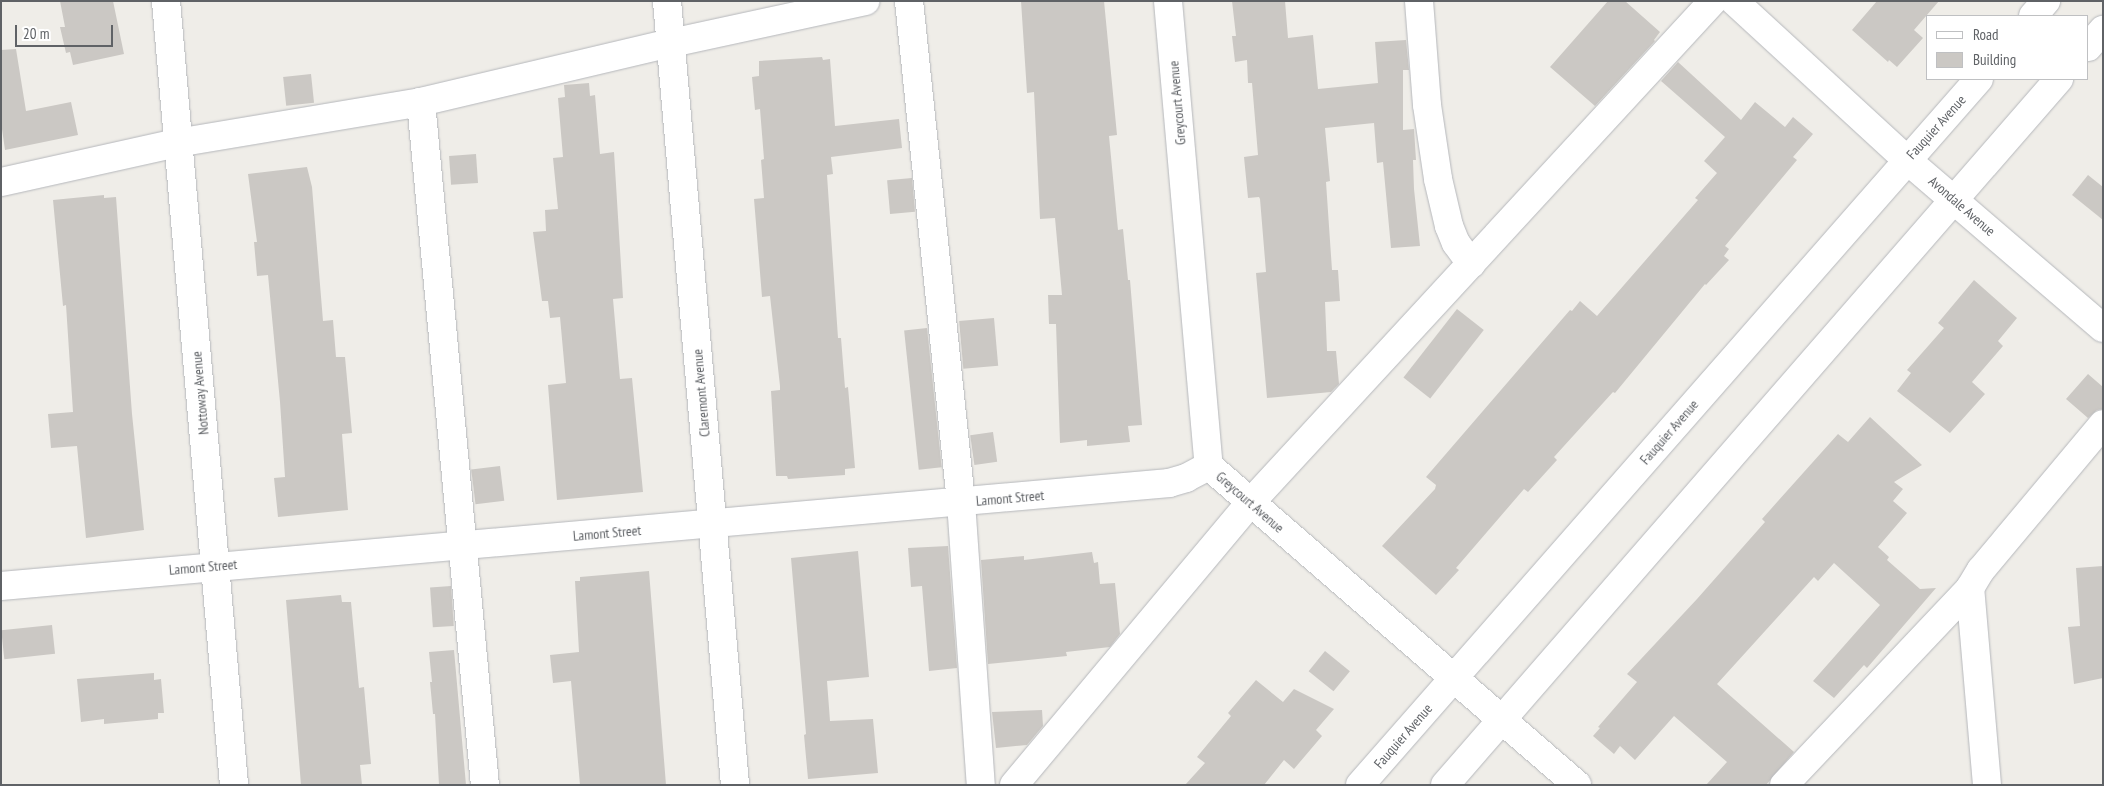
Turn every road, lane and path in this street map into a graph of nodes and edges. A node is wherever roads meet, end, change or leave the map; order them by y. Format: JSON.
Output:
{"nodes":[{"id":1,"x":166,"y":1,"type":"edge"},
{"id":2,"x":667,"y":1,"type":"edge"},
{"id":3,"x":866,"y":1,"type":"edge"},
{"id":4,"x":909,"y":1,"type":"edge"},
{"id":5,"x":1168,"y":1,"type":"edge"},
{"id":6,"x":1419,"y":1,"type":"edge"},
{"id":7,"x":1713,"y":1,"type":"edge"},
{"id":8,"x":1734,"y":1,"type":"edge"},
{"id":9,"x":2046,"y":1,"type":"edge"},
{"id":10,"x":2034,"y":15,"type":"edge"},
{"id":11,"x":2103,"y":30,"type":"edge"},
{"id":12,"x":671,"y":43,"type":"junction"},
{"id":13,"x":2089,"y":46,"type":"edge"},
{"id":14,"x":1978,"y":80,"type":"edge"},
{"id":15,"x":2058,"y":80,"type":"edge"},
{"id":16,"x":422,"y":102,"type":"junction"},
{"id":17,"x":178,"y":143,"type":"junction"},
{"id":18,"x":1907,"y":160,"type":"junction"},
{"id":19,"x":1,"y":182,"type":"edge"},
{"id":20,"x":1954,"y":198,"type":"junction"},
{"id":21,"x":1471,"y":264,"type":"junction"},
{"id":22,"x":2103,"y":328,"type":"edge"},
{"id":23,"x":2103,"y":424,"type":"edge"},
{"id":24,"x":1208,"y":466,"type":"junction"},
{"id":25,"x":960,"y":502,"type":"junction"},
{"id":26,"x":1251,"y":502,"type":"junction"},
{"id":27,"x":712,"y":524,"type":"junction"},
{"id":28,"x":464,"y":546,"type":"junction"},
{"id":29,"x":215,"y":566,"type":"junction"},
{"id":30,"x":1,"y":586,"type":"edge"},
{"id":31,"x":1970,"y":588,"type":"junction"},
{"id":32,"x":1454,"y":678,"type":"junction"},
{"id":33,"x":1502,"y":720,"type":"junction"},
{"id":34,"x":234,"y":785,"type":"edge"},
{"id":35,"x":485,"y":785,"type":"edge"},
{"id":36,"x":735,"y":785,"type":"edge"},
{"id":37,"x":981,"y":785,"type":"edge"},
{"id":38,"x":1014,"y":785,"type":"edge"},
{"id":39,"x":1360,"y":785,"type":"edge"},
{"id":40,"x":1445,"y":785,"type":"edge"},
{"id":41,"x":1577,"y":785,"type":"edge"},
{"id":42,"x":1784,"y":785,"type":"edge"},
{"id":43,"x":1987,"y":785,"type":"edge"}],
"edges":[{"from":1,"to":17,"type":"street","name":"Nottoway Avenue"},
{"from":2,"to":12,"type":"street","name":"Claremont Avenue"},
{"from":3,"to":12,"type":"street"},
{"from":4,"to":25,"type":"street"},
{"from":5,"to":24,"type":"street","name":"Greycourt Avenue"},
{"from":6,"to":21,"type":"street"},
{"from":7,"to":21,"type":"street"},
{"from":8,"to":18,"type":"street","name":"Avondale Avenue"},
{"from":9,"to":10,"type":"street"},
{"from":11,"to":13,"type":"street"},
{"from":12,"to":16,"type":"street"},
{"from":12,"to":27,"type":"street","name":"Claremont Avenue"},
{"from":14,"to":18,"type":"street","name":"Fauquier Avenue"},
{"from":15,"to":20,"type":"street"},
{"from":16,"to":17,"type":"street"},
{"from":16,"to":28,"type":"street"},
{"from":17,"to":19,"type":"street"},
{"from":17,"to":29,"type":"street","name":"Nottoway Avenue"},
{"from":18,"to":20,"type":"street","name":"Avondale Avenue"},
{"from":18,"to":32,"type":"street","name":"Fauquier Avenue"},
{"from":20,"to":22,"type":"street","name":"Avondale Avenue"},
{"from":20,"to":33,"type":"street"},
{"from":21,"to":26,"type":"street"},
{"from":23,"to":31,"type":"street"},
{"from":24,"to":25,"type":"street","name":"Lamont Street"},
{"from":24,"to":26,"type":"street","name":"Greycourt Avenue"},
{"from":25,"to":27,"type":"street","name":"Lamont Street"},
{"from":25,"to":37,"type":"street"},
{"from":26,"to":32,"type":"street","name":"Greycourt Avenue"},
{"from":26,"to":38,"type":"street"},
{"from":27,"to":28,"type":"street","name":"Lamont Street"},
{"from":27,"to":36,"type":"street","name":"Claremont Avenue"},
{"from":28,"to":29,"type":"street","name":"Lamont Street"},
{"from":28,"to":35,"type":"street"},
{"from":29,"to":30,"type":"street","name":"Lamont Street"},
{"from":29,"to":34,"type":"street","name":"Nottoway Avenue"},
{"from":31,"to":42,"type":"street"},
{"from":31,"to":43,"type":"street"},
{"from":32,"to":33,"type":"street","name":"Greycourt Avenue"},
{"from":32,"to":39,"type":"street","name":"Fauquier Avenue"},
{"from":33,"to":40,"type":"street"},
{"from":33,"to":41,"type":"street","name":"Greycourt Avenue"}]}
